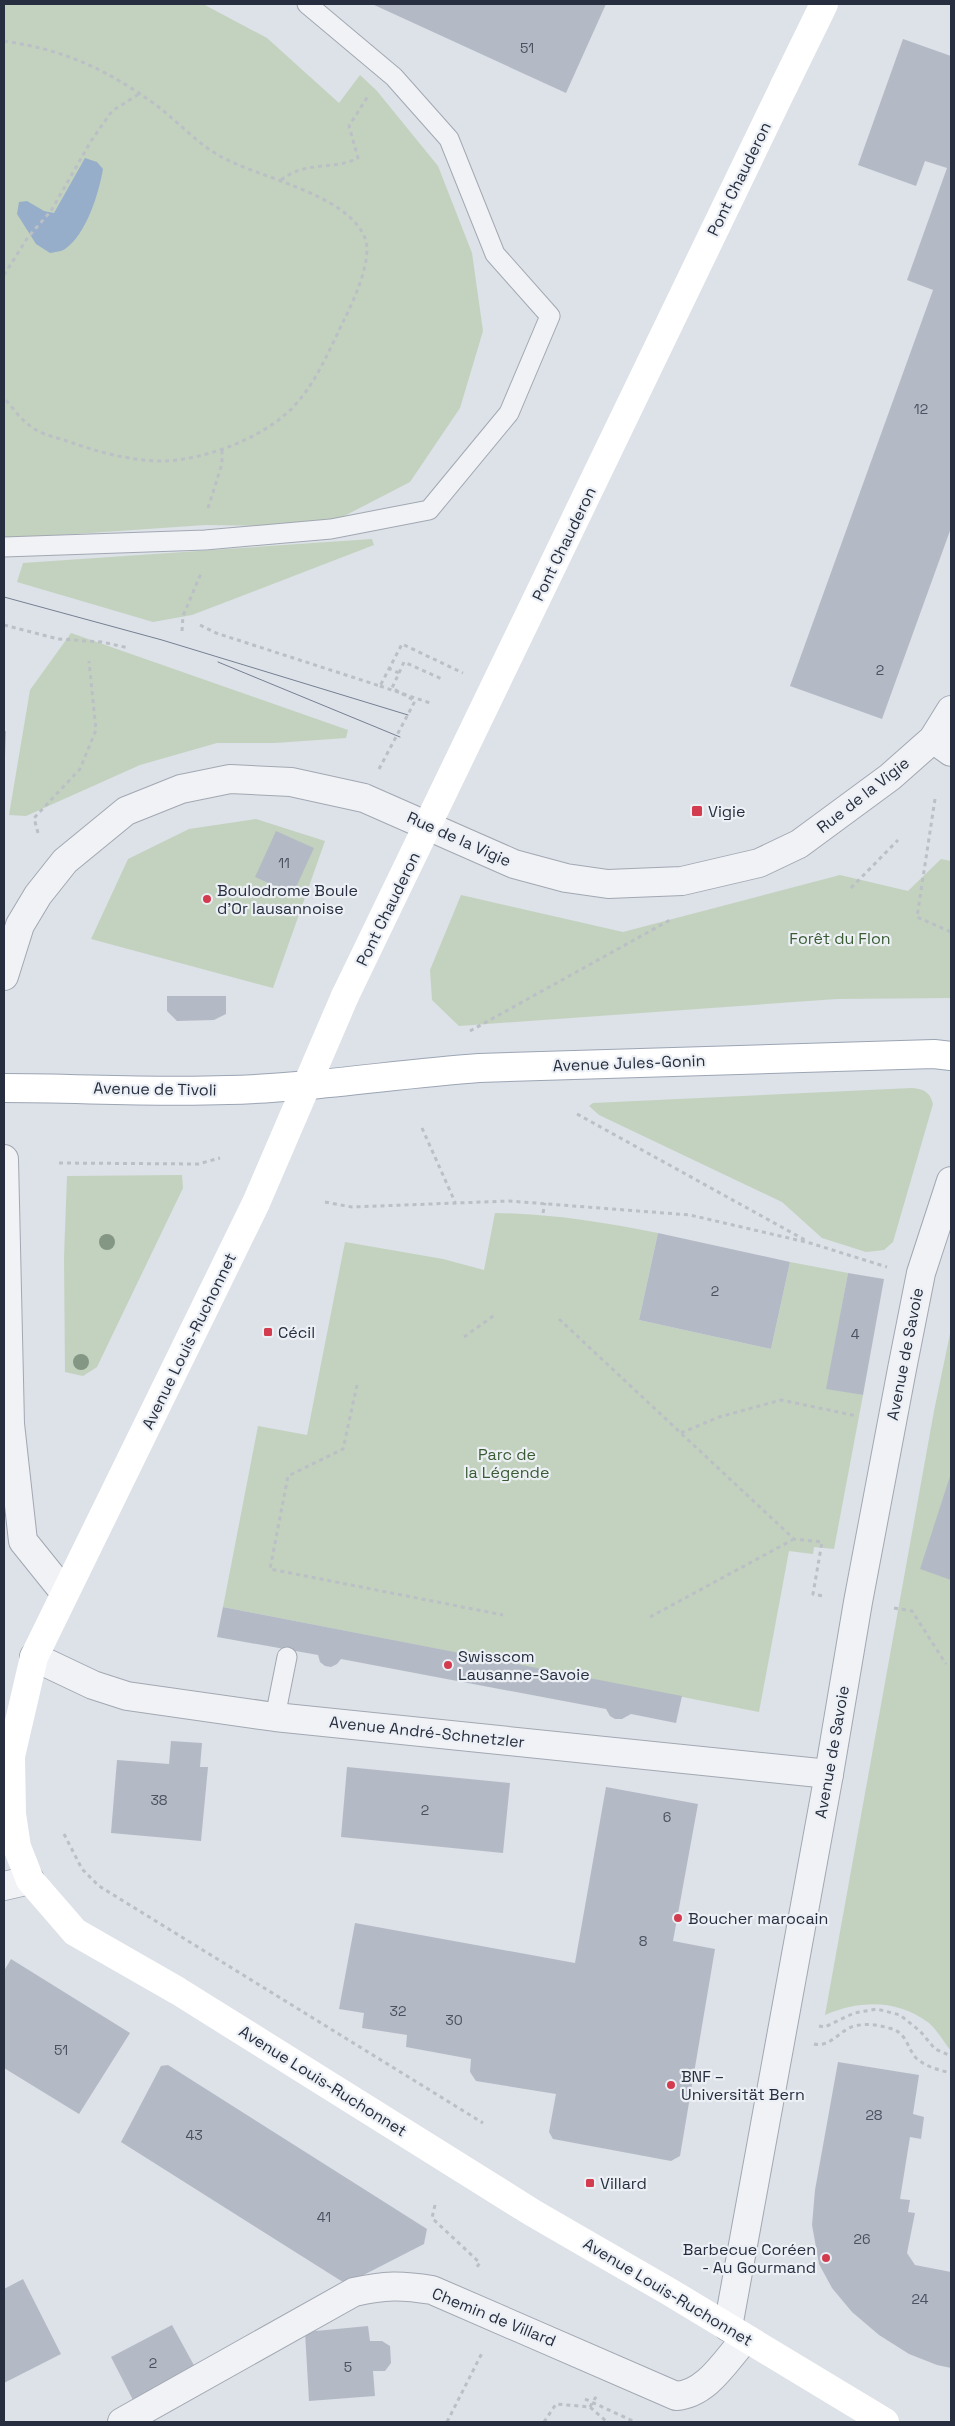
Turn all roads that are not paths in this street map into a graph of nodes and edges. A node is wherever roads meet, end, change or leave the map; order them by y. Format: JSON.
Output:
{"nodes":[{"id":1,"x":307,"y":4,"type":"edge"},
{"id":2,"x":824,"y":4,"type":"edge"},
{"id":3,"x":4,"y":547,"type":"edge"},
{"id":4,"x":951,"y":710,"type":"edge"},
{"id":5,"x":942,"y":745,"type":"edge"},
{"id":6,"x":4,"y":976,"type":"edge"},
{"id":7,"x":951,"y":1056,"type":"edge"},
{"id":8,"x":307,"y":1086,"type":"junction"},
{"id":9,"x":4,"y":1088,"type":"edge"},
{"id":10,"x":4,"y":1159,"type":"edge"},
{"id":11,"x":951,"y":1181,"type":"edge"},
{"id":12,"x":64,"y":1592,"type":"junction"},
{"id":13,"x":34,"y":1657,"type":"junction"},
{"id":14,"x":287,"y":1657,"type":"dead end"},
{"id":15,"x":275,"y":1716,"type":"junction"},
{"id":16,"x":829,"y":1774,"type":"junction"},
{"id":17,"x":30,"y":1880,"type":"junction"},
{"id":18,"x":4,"y":1886,"type":"edge"},
{"id":19,"x":737,"y":2333,"type":"junction"},
{"id":20,"x":122,"y":2422,"type":"edge"},
{"id":21,"x":885,"y":2422,"type":"edge"}],
"edges":[{"from":1,"to":3,"type":"lane"},
{"from":2,"to":8,"type":"main road","name":"Pont Chauderon","bridge":true},
{"from":4,"to":5,"type":"street","name":"Rue de la Vigie"},
{"from":5,"to":6,"type":"street","name":"Rue de la Vigie"},
{"from":7,"to":8,"type":"main road","name":"Avenue Jules-Gonin"},
{"from":8,"to":9,"type":"main road","name":"Avenue de Tivoli"},
{"from":8,"to":12,"type":"main road","name":"Avenue Louis-Ruchonnet"},
{"from":10,"to":12,"type":"street"},
{"from":11,"to":16,"type":"street","name":"Avenue de Savoie"},
{"from":12,"to":13,"type":"main road","name":"Avenue Louis-Ruchonnet"},
{"from":13,"to":15,"type":"street","name":"Avenue André-Schnetzler"},
{"from":13,"to":17,"type":"main road","name":"Avenue Louis-Ruchonnet"},
{"from":14,"to":15,"type":"lane"},
{"from":15,"to":16,"type":"street","name":"Avenue André-Schnetzler"},
{"from":16,"to":19,"type":"street","name":"Avenue de Savoie"},
{"from":17,"to":18,"type":"street"},
{"from":17,"to":19,"type":"main road","name":"Avenue Louis-Ruchonnet"},
{"from":19,"to":20,"type":"street","name":"Chemin de Villard"},
{"from":19,"to":21,"type":"main road","name":"Avenue Louis-Ruchonnet"}]}
